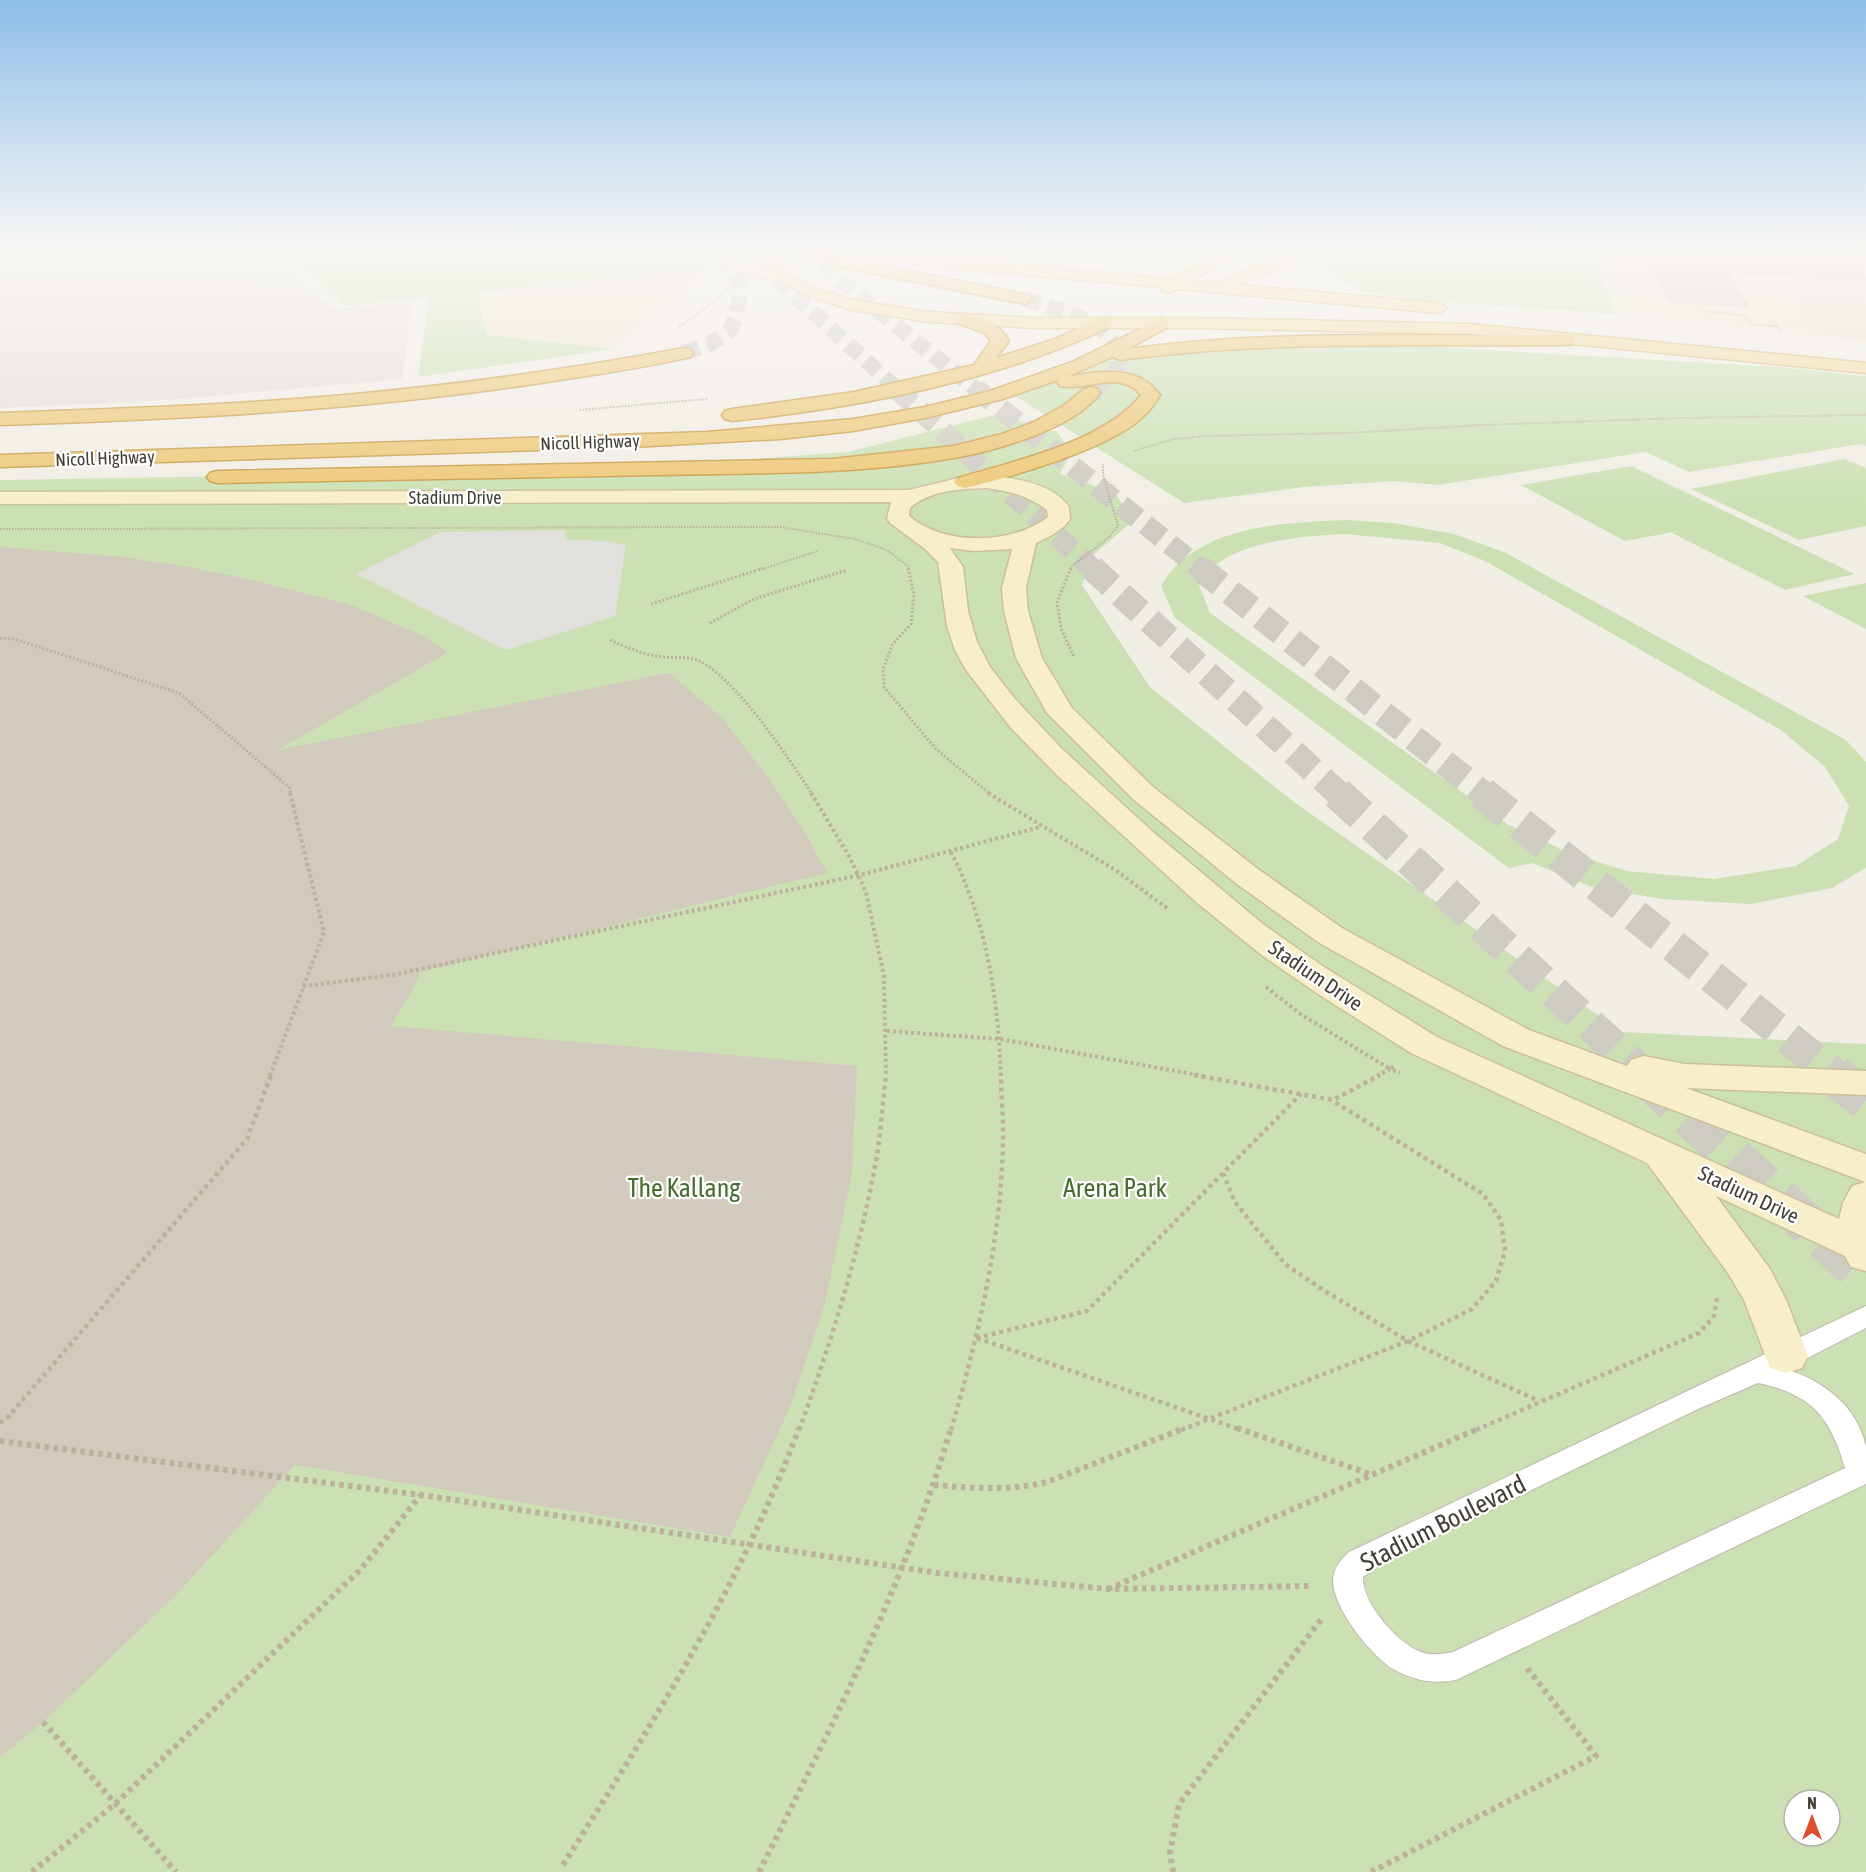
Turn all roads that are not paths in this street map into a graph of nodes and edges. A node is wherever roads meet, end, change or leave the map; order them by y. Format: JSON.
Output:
{"nodes":[{"id":1,"x":997,"y":334,"type":"edge"},
{"id":2,"x":1077,"y":334,"type":"edge"},
{"id":3,"x":1140,"y":334,"type":"edge"},
{"id":4,"x":1518,"y":334,"type":"edge"},
{"id":5,"x":1568,"y":340,"type":"junction"},
{"id":6,"x":1818,"y":346,"type":"dead end"},
{"id":7,"x":1866,"y":351,"type":"edge"},
{"id":8,"x":684,"y":353,"type":"tunnel mouth"},
{"id":9,"x":1092,"y":359,"type":"junction"},
{"id":10,"x":1866,"y":368,"type":"edge"},
{"id":11,"x":978,"y":370,"type":"junction"},
{"id":12,"x":1091,"y":393,"type":"tunnel mouth"},
{"id":13,"x":715,"y":416,"type":"dead end"},
{"id":14,"x":0,"y":419,"type":"edge"},
{"id":15,"x":603,"y":423,"type":"dead end"},
{"id":16,"x":555,"y":424,"type":"dead end"},
{"id":17,"x":818,"y":429,"type":"junction"},
{"id":18,"x":0,"y":461,"type":"edge"},
{"id":19,"x":0,"y":475,"type":"edge"},
{"id":20,"x":120,"y":477,"type":"dead end"},
{"id":21,"x":191,"y":477,"type":"dead end"},
{"id":22,"x":965,"y":482,"type":"junction"},
{"id":23,"x":911,"y":496,"type":"junction"},
{"id":24,"x":0,"y":498,"type":"edge"},
{"id":25,"x":0,"y":513,"type":"edge"},
{"id":26,"x":914,"y":532,"type":"junction"},
{"id":27,"x":1026,"y":539,"type":"junction"},
{"id":28,"x":1516,"y":1038,"type":"junction"},
{"id":29,"x":1866,"y":1083,"type":"tunnel mouth"},
{"id":30,"x":1658,"y":1152,"type":"junction"},
{"id":31,"x":1866,"y":1169,"type":"edge"},
{"id":32,"x":1866,"y":1196,"type":"edge"},
{"id":33,"x":1863,"y":1251,"type":"edge"},
{"id":34,"x":1866,"y":1316,"type":"edge"},
{"id":35,"x":1771,"y":1364,"type":"junction"},
{"id":36,"x":1863,"y":1472,"type":"edge"}],
"edges":[{"from":1,"to":11,"type":"highway"},
{"from":2,"to":11,"type":"highway"},
{"from":3,"to":9,"type":"highway","name":"Nicoll Highway"},
{"from":4,"to":5,"type":"main road"},
{"from":5,"to":9,"type":"highway"},
{"from":5,"to":10,"type":"main road"},
{"from":6,"to":7,"type":"main road"},
{"from":8,"to":14,"type":"highway"},
{"from":9,"to":17,"type":"highway","name":"Nicoll Highway"},
{"from":11,"to":13,"type":"highway"},
{"from":12,"to":21,"type":"highway"},
{"from":15,"to":16,"type":"highway","name":"Nicoll Highway"},
{"from":17,"to":18,"type":"highway","name":"Nicoll Highway"},
{"from":17,"to":22,"type":"highway"},
{"from":19,"to":20,"type":"highway"},
{"from":22,"to":23,"type":"street","name":"Stadium Drive"},
{"from":22,"to":27,"type":"street","name":"Stadium Drive"},
{"from":23,"to":24,"type":"street","name":"Stadium Drive"},
{"from":23,"to":26,"type":"street"},
{"from":25,"to":26,"type":"street","name":"Stadium Drive"},
{"from":26,"to":27,"type":"street","name":"Stadium Drive"},
{"from":26,"to":30,"type":"street","name":"Stadium Drive"},
{"from":27,"to":28,"type":"street","name":"Stadium Drive"},
{"from":28,"to":29,"type":"street"},
{"from":28,"to":31,"type":"street","name":"Stadium Drive"},
{"from":30,"to":33,"type":"street","name":"Stadium Drive"},
{"from":30,"to":35,"type":"street"},
{"from":32,"to":33,"type":"street"},
{"from":34,"to":35,"type":"lane","name":"Stadium Boulevard"},
{"from":35,"to":36,"type":"lane"},
{"from":35,"to":36,"type":"lane","name":"Stadium Boulevard"}]}
